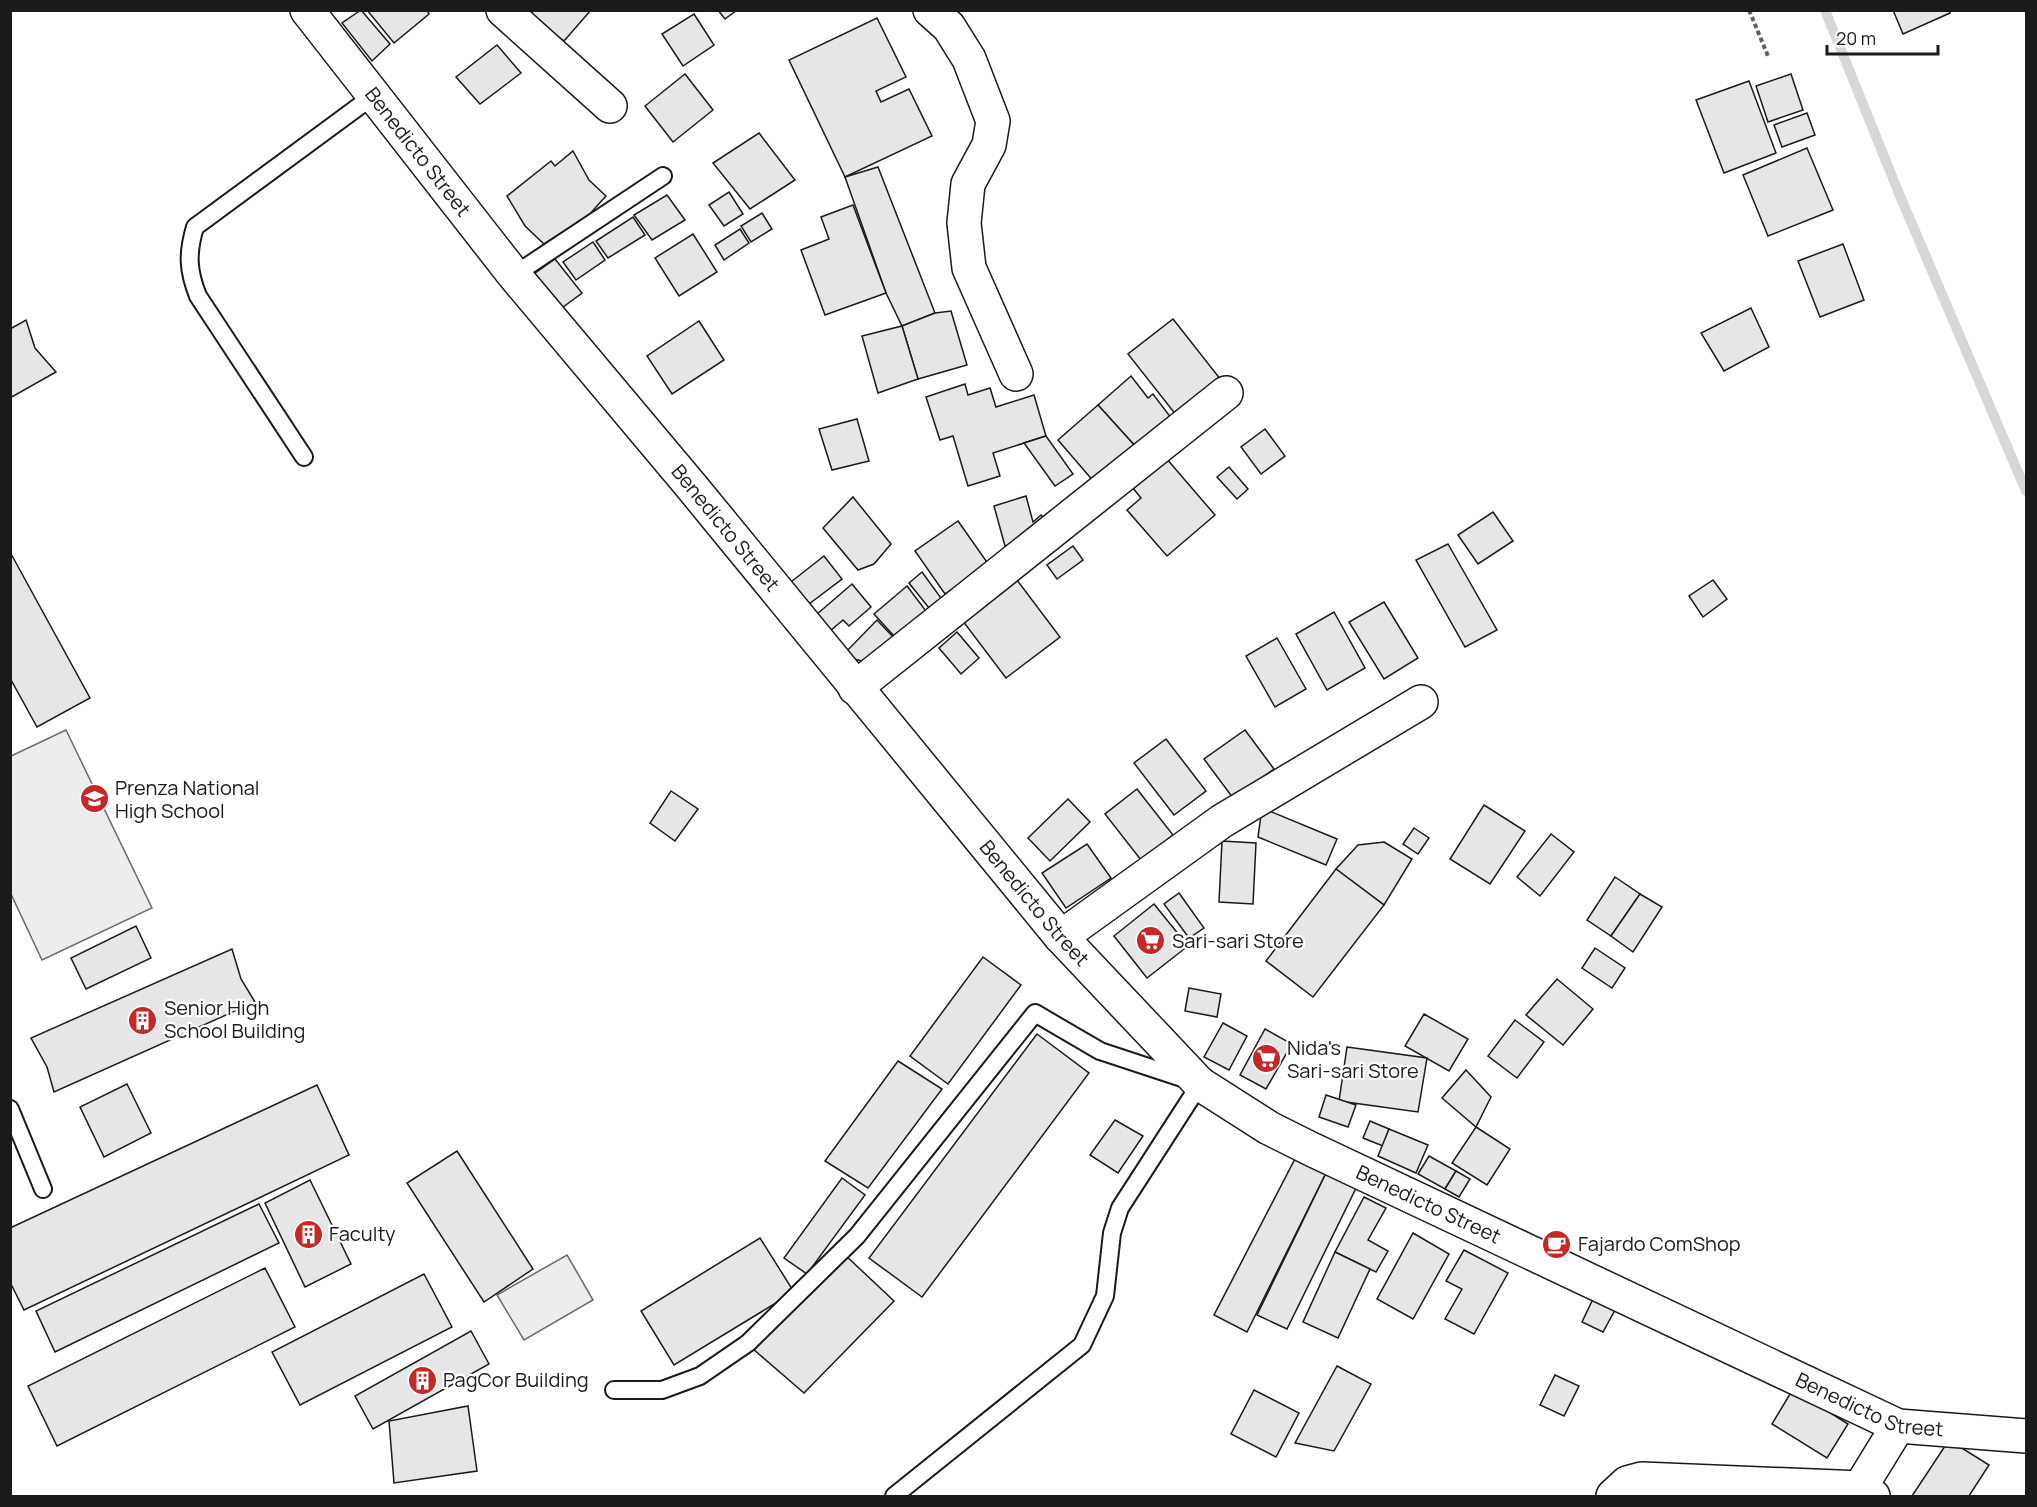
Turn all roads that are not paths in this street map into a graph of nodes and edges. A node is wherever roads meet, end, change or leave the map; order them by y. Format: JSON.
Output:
{"nodes":[{"id":1,"x":307,"y":10,"type":"edge"},
{"id":2,"x":503,"y":10,"type":"edge"},
{"id":3,"x":930,"y":10,"type":"edge"},
{"id":4,"x":374,"y":96,"type":"junction"},
{"id":5,"x":610,"y":106,"type":"dead end"},
{"id":6,"x":663,"y":176,"type":"dead end"},
{"id":7,"x":514,"y":276,"type":"junction"},
{"id":8,"x":1016,"y":374,"type":"dead end"},
{"id":9,"x":1226,"y":393,"type":"dead end"},
{"id":10,"x":304,"y":457,"type":"dead end"},
{"id":11,"x":855,"y":688,"type":"junction"},
{"id":12,"x":1421,"y":702,"type":"dead end"},
{"id":13,"x":1060,"y":937,"type":"junction"},
{"id":14,"x":1200,"y":1084,"type":"junction"},
{"id":15,"x":10,"y":1109,"type":"edge"},
{"id":16,"x":44,"y":1189,"type":"dead end"},
{"id":17,"x":614,"y":1390,"type":"dead end"},
{"id":18,"x":1898,"y":1426,"type":"junction"},
{"id":19,"x":2026,"y":1436,"type":"edge"},
{"id":20,"x":1863,"y":1494,"type":"edge"},
{"id":21,"x":894,"y":1497,"type":"edge"},
{"id":22,"x":1613,"y":1497,"type":"edge"}],
"edges":[{"from":1,"to":4,"type":"street","name":"Benedicto Street"},
{"from":2,"to":5,"type":"street"},
{"from":3,"to":8,"type":"street"},
{"from":4,"to":7,"type":"street","name":"Benedicto Street"},
{"from":4,"to":10,"type":"lane"},
{"from":6,"to":7,"type":"lane"},
{"from":7,"to":11,"type":"street","name":"Benedicto Street"},
{"from":9,"to":11,"type":"street"},
{"from":11,"to":13,"type":"street","name":"Benedicto Street"},
{"from":12,"to":13,"type":"street"},
{"from":13,"to":14,"type":"street","name":"Benedicto Street"},
{"from":14,"to":17,"type":"lane"},
{"from":14,"to":18,"type":"street","name":"Benedicto Street"},
{"from":14,"to":21,"type":"lane"},
{"from":15,"to":16,"type":"lane"},
{"from":18,"to":19,"type":"street","name":"Benedicto Street"},
{"from":18,"to":20,"type":"street"},
{"from":20,"to":22,"type":"street"}]}
